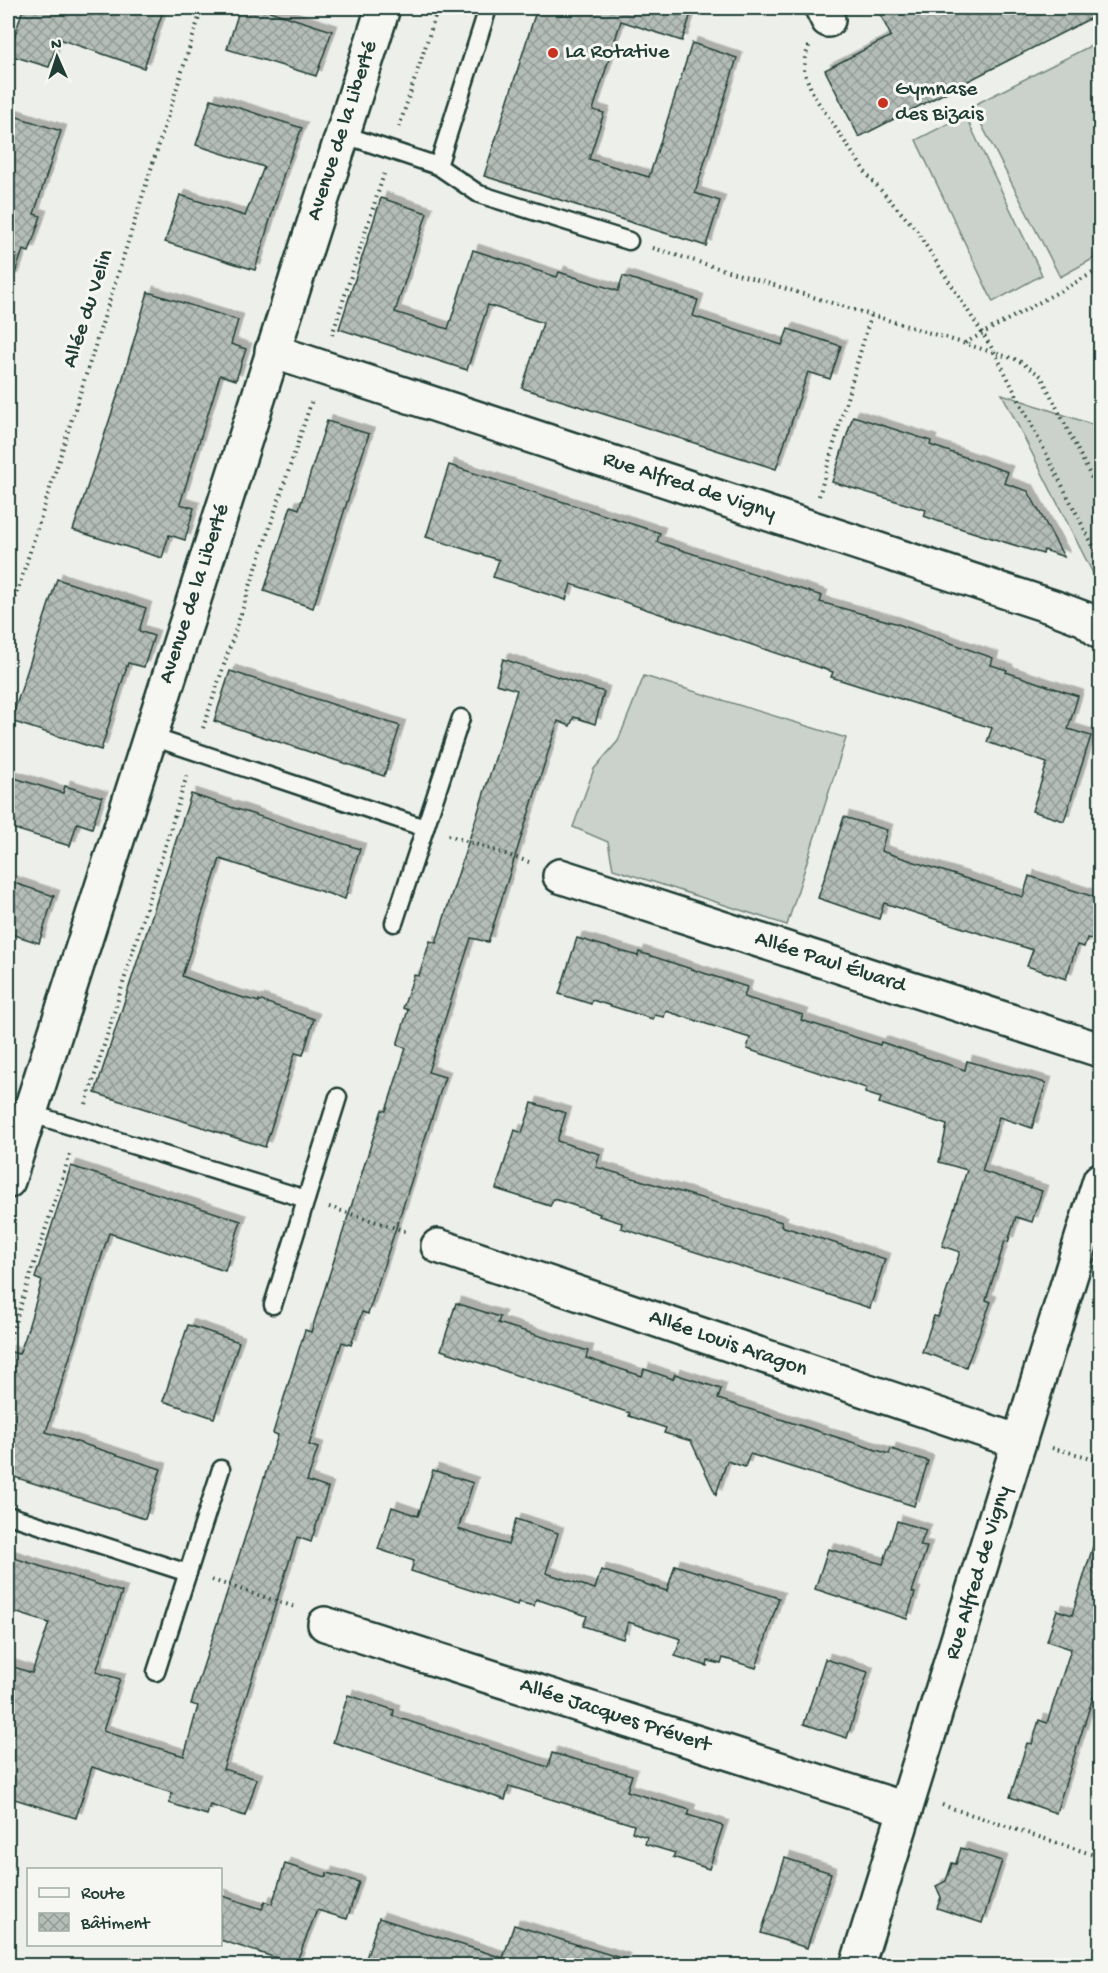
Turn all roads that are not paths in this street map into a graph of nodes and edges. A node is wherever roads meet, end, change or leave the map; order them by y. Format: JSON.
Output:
{"nodes":[{"id":1,"x":383,"y":8,"type":"edge"},
{"id":2,"x":488,"y":8,"type":"edge"},
{"id":3,"x":342,"y":134,"type":"junction"},
{"id":4,"x":438,"y":166,"type":"junction"},
{"id":5,"x":629,"y":241,"type":"road end"},
{"id":6,"x":273,"y":351,"type":"junction"},
{"id":7,"x":1101,"y":632,"type":"edge"},
{"id":8,"x":461,"y":718,"type":"dead end"},
{"id":9,"x":149,"y":736,"type":"junction"},
{"id":10,"x":425,"y":828,"type":"junction"},
{"id":11,"x":560,"y":876,"type":"road end"},
{"id":12,"x":394,"y":923,"type":"dead end"},
{"id":13,"x":1101,"y":1050,"type":"edge"},
{"id":14,"x":338,"y":1097,"type":"dead end"},
{"id":15,"x":18,"y":1109,"type":"edge"},
{"id":16,"x":1101,"y":1180,"type":"edge"},
{"id":17,"x":8,"y":1181,"type":"edge"},
{"id":18,"x":306,"y":1199,"type":"junction"},
{"id":19,"x":438,"y":1246,"type":"road end"},
{"id":20,"x":273,"y":1305,"type":"dead end"},
{"id":21,"x":1019,"y":1442,"type":"junction"},
{"id":22,"x":221,"y":1469,"type":"dead end"},
{"id":23,"x":8,"y":1515,"type":"edge"},
{"id":24,"x":188,"y":1573,"type":"junction"},
{"id":25,"x":325,"y":1624,"type":"road end"},
{"id":26,"x":156,"y":1672,"type":"dead end"},
{"id":27,"x":908,"y":1801,"type":"junction"},
{"id":28,"x":857,"y":1965,"type":"edge"}],
"edges":[{"from":1,"to":3,"type":"street","name":"Avenue de la Liberté"},
{"from":2,"to":4,"type":"lane"},
{"from":3,"to":4,"type":"lane"},
{"from":3,"to":6,"type":"street","name":"Avenue de la Liberté"},
{"from":4,"to":5,"type":"lane"},
{"from":6,"to":7,"type":"street","name":"Rue Alfred de Vigny"},
{"from":6,"to":9,"type":"street","name":"Avenue de la Liberté"},
{"from":8,"to":10,"type":"lane"},
{"from":9,"to":10,"type":"lane"},
{"from":9,"to":15,"type":"street","name":"Avenue de la Liberté"},
{"from":10,"to":12,"type":"lane"},
{"from":11,"to":13,"type":"street","name":"Allée Paul Éluard"},
{"from":14,"to":18,"type":"lane"},
{"from":15,"to":17,"type":"street","name":"Avenue de la Liberté"},
{"from":15,"to":18,"type":"lane"},
{"from":16,"to":21,"type":"street","name":"Rue Alfred de Vigny"},
{"from":18,"to":20,"type":"lane"},
{"from":19,"to":21,"type":"street","name":"Allée Louis Aragon"},
{"from":21,"to":27,"type":"street","name":"Rue Alfred de Vigny"},
{"from":22,"to":24,"type":"lane"},
{"from":23,"to":24,"type":"lane"},
{"from":24,"to":26,"type":"lane"},
{"from":25,"to":27,"type":"street","name":"Allée Jacques Prévert"},
{"from":27,"to":28,"type":"street","name":"Rue Alfred de Vigny"}]}
